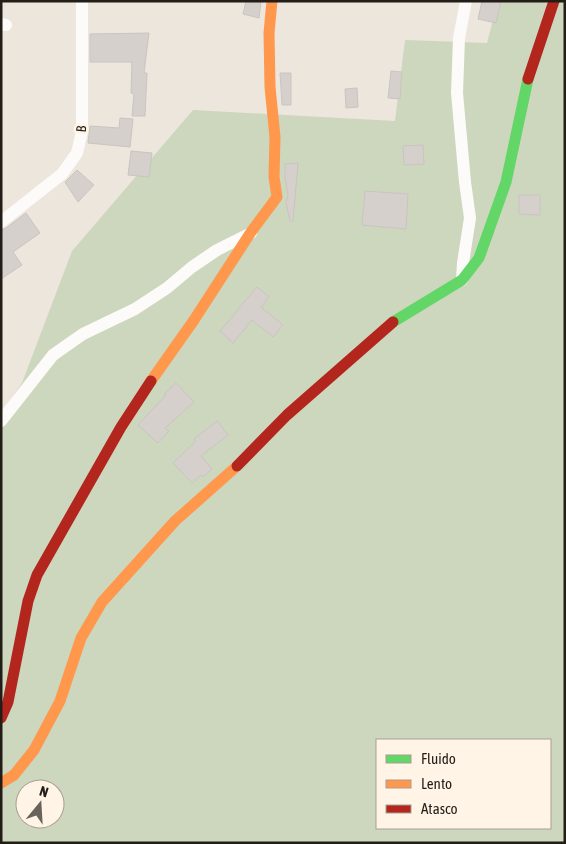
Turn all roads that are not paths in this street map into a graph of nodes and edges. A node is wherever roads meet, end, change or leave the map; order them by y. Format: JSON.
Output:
{"nodes":[{"id":1,"x":82,"y":1,"type":"edge"},
{"id":2,"x":272,"y":1,"type":"edge"},
{"id":3,"x":466,"y":1,"type":"edge"},
{"id":4,"x":554,"y":1,"type":"edge"},
{"id":5,"x":1,"y":222,"type":"edge"},
{"id":6,"x":251,"y":232,"type":"junction"},
{"id":7,"x":462,"y":280,"type":"junction"},
{"id":8,"x":1,"y":422,"type":"edge"},
{"id":9,"x":1,"y":718,"type":"edge"},
{"id":10,"x":1,"y":783,"type":"edge"}],
"edges":[{"from":1,"to":5,"type":"street","name":"B"},
{"from":2,"to":6,"type":"street"},
{"from":3,"to":7,"type":"street"},
{"from":4,"to":7,"type":"street"},
{"from":6,"to":8,"type":"street"},
{"from":6,"to":9,"type":"street"},
{"from":7,"to":10,"type":"street"}]}
